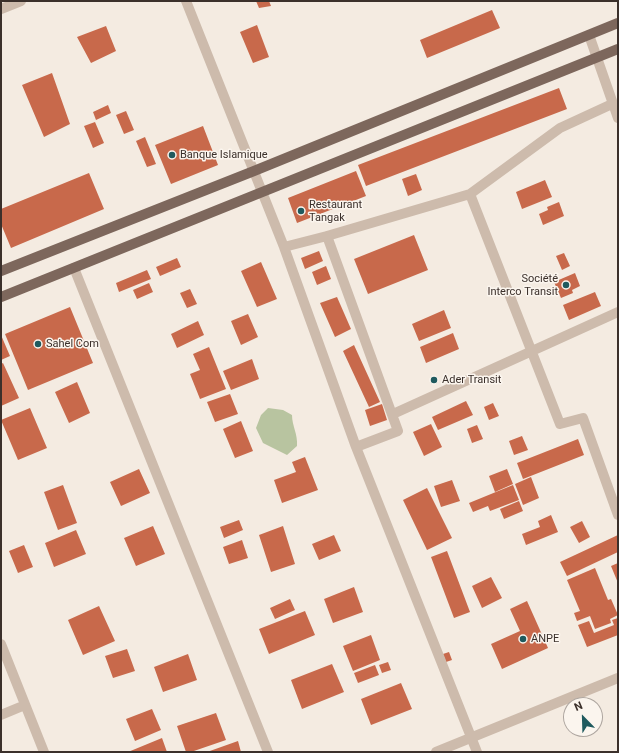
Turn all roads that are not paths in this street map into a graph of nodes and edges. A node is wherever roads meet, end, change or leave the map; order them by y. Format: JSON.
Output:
{"nodes":[{"id":1,"x":21,"y":1,"type":"edge"},
{"id":2,"x":186,"y":1,"type":"edge"},
{"id":3,"x":1,"y":9,"type":"edge"},
{"id":4,"x":618,"y":23,"type":"edge"},
{"id":5,"x":589,"y":35,"type":"junction"},
{"id":6,"x":618,"y":49,"type":"edge"},
{"id":7,"x":597,"y":58,"type":"junction"},
{"id":8,"x":612,"y":104,"type":"junction"},
{"id":9,"x":618,"y":118,"type":"edge"},
{"id":10,"x":254,"y":171,"type":"junction"},
{"id":11,"x":263,"y":193,"type":"junction"},
{"id":12,"x":470,"y":194,"type":"junction"},
{"id":13,"x":327,"y":236,"type":"junction"},
{"id":14,"x":284,"y":247,"type":"junction"},
{"id":15,"x":74,"y":268,"type":"junction"},
{"id":16,"x":1,"y":271,"type":"edge"},
{"id":17,"x":1,"y":297,"type":"edge"},
{"id":18,"x":618,"y":312,"type":"edge"},
{"id":19,"x":530,"y":352,"type":"junction"},
{"id":20,"x":393,"y":414,"type":"junction"},
{"id":21,"x":356,"y":447,"type":"junction"},
{"id":22,"x":618,"y":515,"type":"edge"},
{"id":23,"x":1,"y":644,"type":"edge"},
{"id":24,"x":618,"y":678,"type":"edge"},
{"id":25,"x":25,"y":705,"type":"junction"},
{"id":26,"x":1,"y":714,"type":"edge"},
{"id":27,"x":471,"y":738,"type":"junction"},
{"id":28,"x":44,"y":752,"type":"edge"},
{"id":29,"x":268,"y":752,"type":"edge"},
{"id":30,"x":436,"y":752,"type":"edge"},
{"id":31,"x":478,"y":752,"type":"edge"}],
"edges":[{"from":1,"to":3,"type":"street"},
{"from":2,"to":10,"type":"street"},
{"from":4,"to":5,"type":"main road"},
{"from":5,"to":7,"type":"street"},
{"from":5,"to":10,"type":"main road"},
{"from":6,"to":7,"type":"main road"},
{"from":7,"to":8,"type":"street"},
{"from":7,"to":11,"type":"main road"},
{"from":8,"to":9,"type":"street"},
{"from":8,"to":12,"type":"street"},
{"from":10,"to":11,"type":"street"},
{"from":10,"to":16,"type":"main road"},
{"from":11,"to":14,"type":"street"},
{"from":11,"to":15,"type":"main road"},
{"from":12,"to":13,"type":"street"},
{"from":12,"to":19,"type":"street"},
{"from":13,"to":14,"type":"street"},
{"from":13,"to":20,"type":"street"},
{"from":14,"to":21,"type":"street"},
{"from":15,"to":17,"type":"main road"},
{"from":15,"to":29,"type":"street"},
{"from":18,"to":19,"type":"street"},
{"from":19,"to":20,"type":"street"},
{"from":19,"to":22,"type":"street"},
{"from":20,"to":21,"type":"street"},
{"from":21,"to":27,"type":"street"},
{"from":23,"to":25,"type":"street"},
{"from":24,"to":27,"type":"street"},
{"from":25,"to":26,"type":"street"},
{"from":25,"to":28,"type":"street"},
{"from":27,"to":30,"type":"street"},
{"from":27,"to":31,"type":"street"}]}
